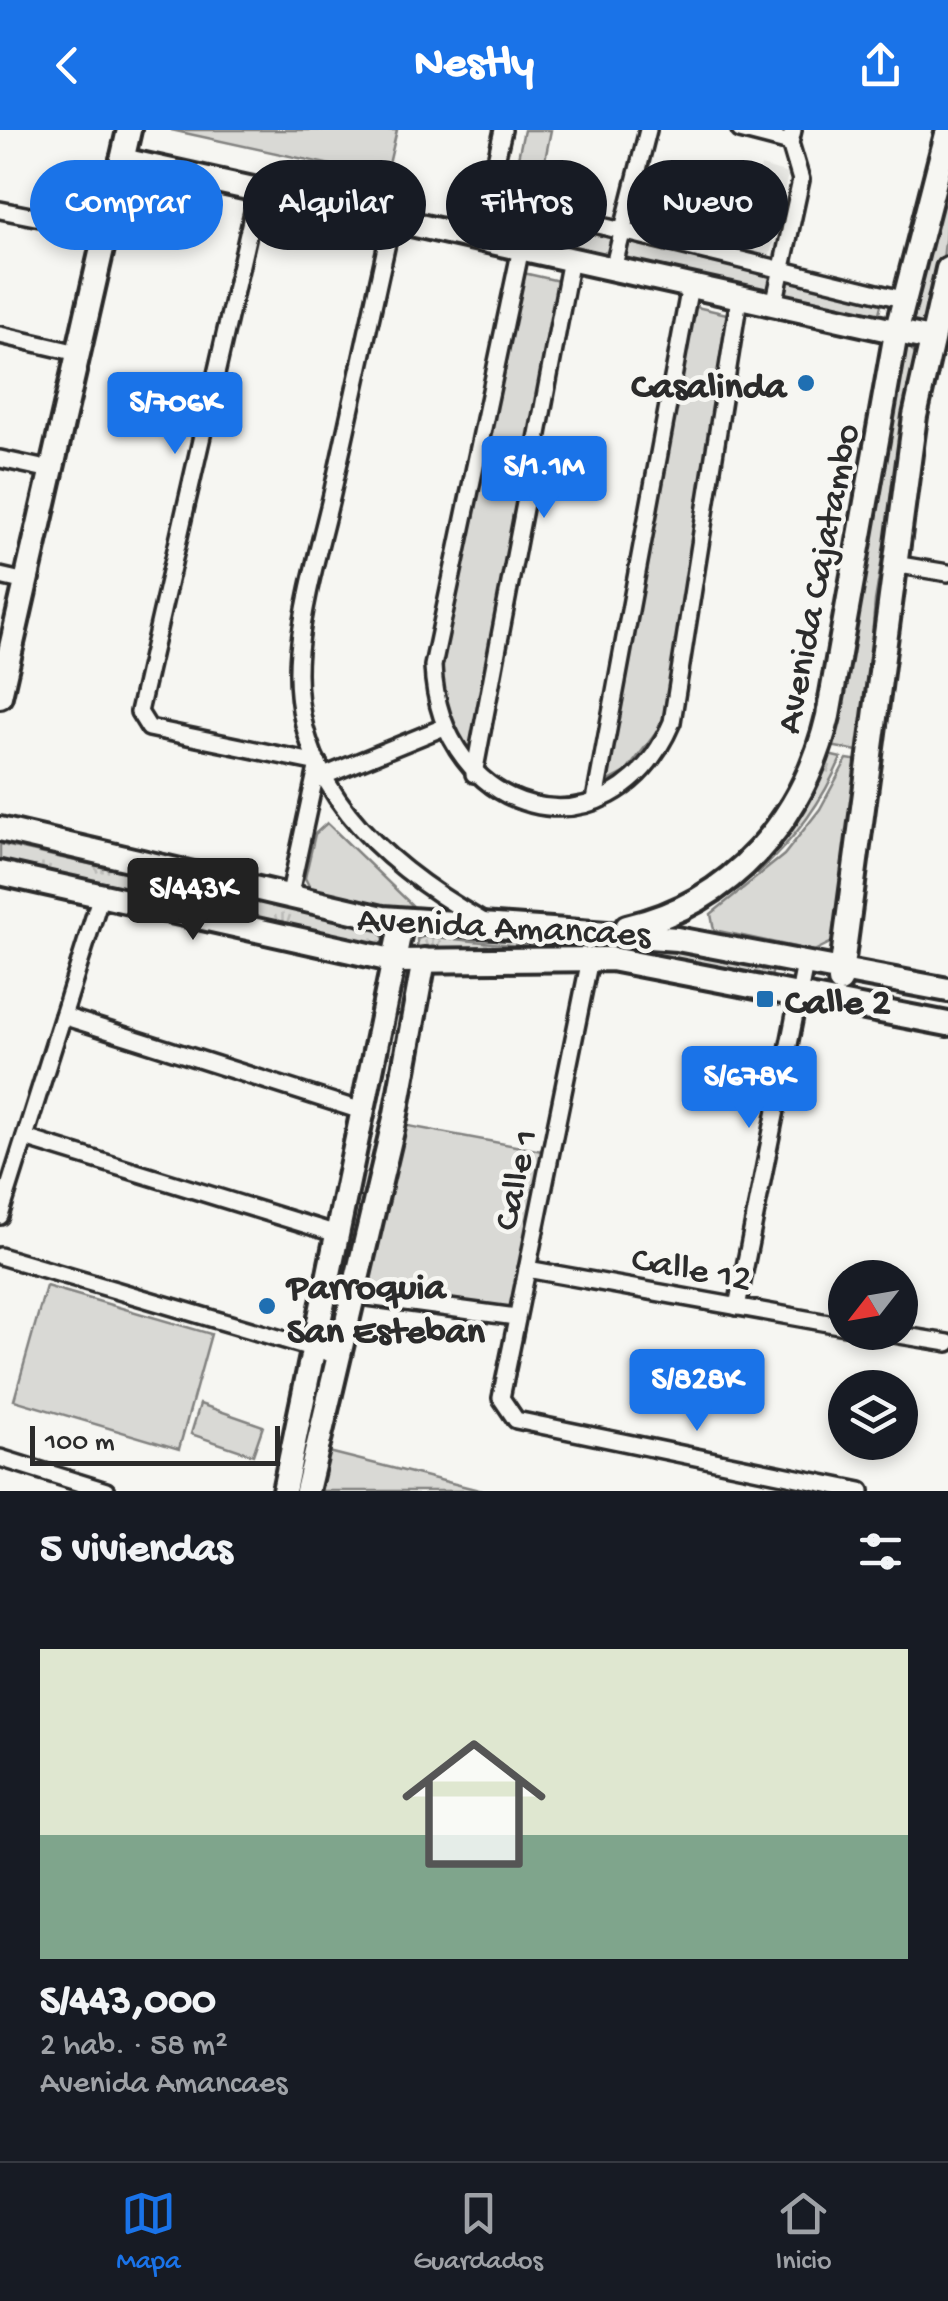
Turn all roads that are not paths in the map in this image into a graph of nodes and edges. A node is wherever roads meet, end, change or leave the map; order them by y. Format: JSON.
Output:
{"nodes":[{"id":1,"x":129,"y":130,"type":"edge"},
{"id":2,"x":503,"y":130,"type":"edge"},
{"id":3,"x":648,"y":130,"type":"edge"},
{"id":4,"x":740,"y":130,"type":"edge"},
{"id":5,"x":948,"y":130,"type":"edge"},
{"id":6,"x":792,"y":137,"type":"edge"},
{"id":7,"x":122,"y":160,"type":"edge"},
{"id":8,"x":496,"y":160,"type":"edge"},
{"id":9,"x":0,"y":210,"type":"edge"},
{"id":10,"x":30,"y":216,"type":"edge"},
{"id":11,"x":607,"y":229,"type":"edge"},
{"id":12,"x":622,"y":233,"type":"junction"},
{"id":13,"x":102,"y":250,"type":"edge"},
{"id":14,"x":244,"y":250,"type":"edge"},
{"id":15,"x":385,"y":250,"type":"edge"},
{"id":16,"x":521,"y":250,"type":"edge"},
{"id":17,"x":530,"y":250,"type":"edge"},
{"id":18,"x":570,"y":259,"type":"junction"},
{"id":19,"x":612,"y":268,"type":"junction"},
{"id":20,"x":948,"y":268,"type":"edge"},
{"id":21,"x":781,"y":269,"type":"junction"},
{"id":22,"x":690,"y":286,"type":"junction"},
{"id":23,"x":740,"y":298,"type":"junction"},
{"id":24,"x":906,"y":300,"type":"junction"},
{"id":25,"x":774,"y":305,"type":"junction"},
{"id":26,"x":896,"y":333,"type":"junction"},
{"id":27,"x":0,"y":335,"type":"edge"},
{"id":28,"x":930,"y":339,"type":"junction"},
{"id":29,"x":78,"y":353,"type":"junction"},
{"id":30,"x":0,"y":459,"type":"edge"},
{"id":31,"x":52,"y":470,"type":"junction"},
{"id":32,"x":894,"y":564,"type":"junction"},
{"id":33,"x":948,"y":573,"type":"edge"},
{"id":34,"x":0,"y":576,"type":"edge"},
{"id":35,"x":26,"y":582,"type":"junction"},
{"id":36,"x":0,"y":696,"type":"edge"},
{"id":37,"x":444,"y":727,"type":"junction"},
{"id":38,"x":321,"y":769,"type":"junction"},
{"id":39,"x":474,"y":774,"type":"junction"},
{"id":40,"x":595,"y":800,"type":"junction"},
{"id":41,"x":0,"y":829,"type":"edge"},
{"id":42,"x":0,"y":873,"type":"edge"},
{"id":43,"x":101,"y":895,"type":"junction"},
{"id":44,"x":289,"y":898,"type":"junction"},
{"id":45,"x":402,"y":921,"type":"junction"},
{"id":46,"x":485,"y":923,"type":"junction"},
{"id":47,"x":604,"y":931,"type":"junction"},
{"id":48,"x":590,"y":959,"type":"junction"},
{"id":49,"x":424,"y":960,"type":"junction"},
{"id":50,"x":396,"y":961,"type":"junction"},
{"id":51,"x":805,"y":964,"type":"junction"},
{"id":52,"x":842,"y":969,"type":"junction"},
{"id":53,"x":948,"y":990,"type":"edge"},
{"id":54,"x":798,"y":994,"type":"junction"},
{"id":55,"x":837,"y":1002,"type":"junction"},
{"id":56,"x":63,"y":1016,"type":"junction"},
{"id":57,"x":948,"y":1024,"type":"edge"},
{"id":58,"x":365,"y":1112,"type":"junction"},
{"id":59,"x":24,"y":1138,"type":"junction"},
{"id":60,"x":0,"y":1216,"type":"edge"},
{"id":61,"x":337,"y":1234,"type":"junction"},
{"id":62,"x":0,"y":1256,"type":"edge"},
{"id":63,"x":527,"y":1270,"type":"junction"},
{"id":64,"x":353,"y":1296,"type":"junction"},
{"id":65,"x":737,"y":1306,"type":"junction"},
{"id":66,"x":516,"y":1316,"type":"junction"},
{"id":67,"x":828,"y":1323,"type":"edge"},
{"id":68,"x":918,"y":1338,"type":"edge"},
{"id":69,"x":948,"y":1342,"type":"edge"},
{"id":70,"x":313,"y":1348,"type":"junction"},
{"id":71,"x":339,"y":1356,"type":"junction"},
{"id":72,"x":0,"y":1458,"type":"edge"},
{"id":73,"x":106,"y":1491,"type":"edge"},
{"id":74,"x":284,"y":1491,"type":"edge"},
{"id":75,"x":307,"y":1491,"type":"edge"},
{"id":76,"x":861,"y":1491,"type":"edge"}],
"edges":[{"from":1,"to":7,"type":"street"},
{"from":2,"to":8,"type":"street"},
{"from":3,"to":12,"type":"street"},
{"from":4,"to":6,"type":"street"},
{"from":5,"to":24,"type":"street","name":"Avenida Cajatambo"},
{"from":6,"to":21,"type":"street"},
{"from":9,"to":10,"type":"street"},
{"from":11,"to":12,"type":"street"},
{"from":12,"to":19,"type":"street"},
{"from":12,"to":21,"type":"street"},
{"from":13,"to":29,"type":"street"},
{"from":14,"to":38,"type":"street"},
{"from":15,"to":38,"type":"street"},
{"from":16,"to":37,"type":"street"},
{"from":17,"to":18,"type":"street"},
{"from":18,"to":19,"type":"street"},
{"from":18,"to":39,"type":"street"},
{"from":19,"to":22,"type":"street"},
{"from":20,"to":28,"type":"street","name":"Avenida Cajatambo"},
{"from":21,"to":24,"type":"street"},
{"from":21,"to":25,"type":"street"},
{"from":22,"to":23,"type":"street"},
{"from":22,"to":40,"type":"street"},
{"from":23,"to":25,"type":"street"},
{"from":23,"to":40,"type":"street"},
{"from":24,"to":26,"type":"street","name":"Avenida Cajatambo"},
{"from":25,"to":26,"type":"street"},
{"from":26,"to":28,"type":"street"},
{"from":26,"to":47,"type":"street","name":"Avenida Cajatambo"},
{"from":27,"to":29,"type":"street"},
{"from":28,"to":32,"type":"street","name":"Avenida Cajatambo"},
{"from":29,"to":31,"type":"street"},
{"from":30,"to":31,"type":"street"},
{"from":31,"to":35,"type":"street"},
{"from":32,"to":33,"type":"street"},
{"from":32,"to":52,"type":"street","name":"Avenida Cajatambo"},
{"from":34,"to":35,"type":"street"},
{"from":35,"to":36,"type":"street"},
{"from":37,"to":38,"type":"street"},
{"from":37,"to":39,"type":"street"},
{"from":38,"to":44,"type":"street"},
{"from":38,"to":46,"type":"street"},
{"from":39,"to":40,"type":"street"},
{"from":41,"to":44,"type":"street","name":"Avenida Amancaes"},
{"from":42,"to":43,"type":"street","name":"Avenida Amancaes"},
{"from":43,"to":50,"type":"street","name":"Avenida Amancaes"},
{"from":43,"to":56,"type":"street"},
{"from":44,"to":45,"type":"street","name":"Avenida Amancaes"},
{"from":45,"to":46,"type":"street","name":"Avenida Amancaes"},
{"from":45,"to":50,"type":"street"},
{"from":46,"to":47,"type":"street","name":"Avenida Amancaes"},
{"from":47,"to":51,"type":"street","name":"Avenida Amancaes"},
{"from":48,"to":49,"type":"street","name":"Avenida Amancaes"},
{"from":48,"to":54,"type":"street","name":"Avenida Amancaes"},
{"from":48,"to":63,"type":"street","name":"Calle 1"},
{"from":49,"to":50,"type":"street","name":"Avenida Amancaes"},
{"from":49,"to":64,"type":"street"},
{"from":50,"to":58,"type":"street"},
{"from":51,"to":52,"type":"street","name":"Avenida Amancaes"},
{"from":51,"to":54,"type":"street"},
{"from":52,"to":53,"type":"street","name":"Avenida Amancaes"},
{"from":52,"to":55,"type":"street","name":"Avenida Cajatambo"},
{"from":54,"to":55,"type":"street","name":"Avenida Amancaes"},
{"from":54,"to":65,"type":"street"},
{"from":55,"to":57,"type":"street","name":"Avenida Amancaes"},
{"from":56,"to":58,"type":"street"},
{"from":56,"to":59,"type":"street"},
{"from":58,"to":61,"type":"street"},
{"from":59,"to":60,"type":"street"},
{"from":59,"to":61,"type":"street"},
{"from":61,"to":70,"type":"street"},
{"from":62,"to":70,"type":"street"},
{"from":63,"to":65,"type":"street","name":"Calle 12"},
{"from":63,"to":66,"type":"street","name":"Calle 1"},
{"from":64,"to":66,"type":"street"},
{"from":64,"to":71,"type":"street"},
{"from":65,"to":67,"type":"street","name":"Calle 12"},
{"from":66,"to":76,"type":"street","name":"Calle 1"},
{"from":68,"to":69,"type":"street"},
{"from":70,"to":71,"type":"street"},
{"from":70,"to":74,"type":"street"},
{"from":71,"to":75,"type":"street"},
{"from":72,"to":73,"type":"street"}]}
